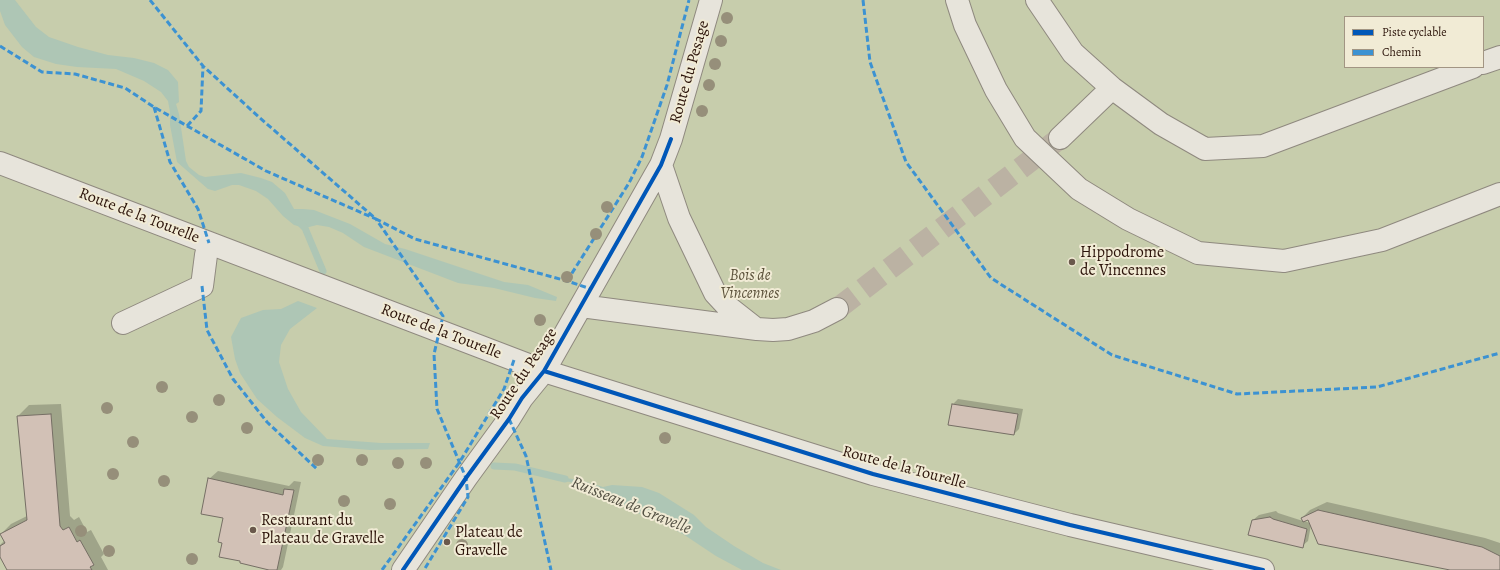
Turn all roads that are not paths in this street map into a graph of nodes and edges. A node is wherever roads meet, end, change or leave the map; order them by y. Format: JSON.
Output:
{"nodes":[{"id":1,"x":712,"y":0,"type":"edge"},
{"id":2,"x":957,"y":0,"type":"edge"},
{"id":3,"x":1037,"y":0,"type":"edge"},
{"id":4,"x":1500,"y":57,"type":"edge"},
{"id":5,"x":1484,"y":63,"type":"edge"},
{"id":6,"x":1470,"y":68,"type":"edge"},
{"id":7,"x":1112,"y":88,"type":"junction"},
{"id":8,"x":1060,"y":138,"type":"tunnel mouth"},
{"id":9,"x":0,"y":163,"type":"edge"},
{"id":10,"x":661,"y":165,"type":"junction"},
{"id":11,"x":1500,"y":194,"type":"edge"},
{"id":12,"x":209,"y":244,"type":"junction"},
{"id":13,"x":581,"y":306,"type":"junction"},
{"id":14,"x":837,"y":309,"type":"tunnel mouth"},
{"id":15,"x":123,"y":323,"type":"dead end"},
{"id":16,"x":757,"y":330,"type":"junction"},
{"id":17,"x":544,"y":371,"type":"junction"},
{"id":18,"x":402,"y":570,"type":"edge"},
{"id":19,"x":1263,"y":570,"type":"edge"}],
"edges":[{"from":1,"to":10,"type":"street","name":"Route du Pesage"},
{"from":2,"to":11,"type":"street"},
{"from":3,"to":7,"type":"street"},
{"from":4,"to":5,"type":"street"},
{"from":6,"to":7,"type":"street"},
{"from":7,"to":8,"type":"street"},
{"from":9,"to":12,"type":"street","name":"Route de la Tourelle"},
{"from":10,"to":13,"type":"street","name":"Route du Pesage"},
{"from":10,"to":16,"type":"street"},
{"from":12,"to":15,"type":"street"},
{"from":12,"to":17,"type":"street","name":"Route de la Tourelle"},
{"from":13,"to":16,"type":"street"},
{"from":13,"to":17,"type":"street","name":"Route du Pesage"},
{"from":14,"to":16,"type":"street"},
{"from":17,"to":18,"type":"street","name":"Route du Pesage"},
{"from":17,"to":19,"type":"street","name":"Route de la Tourelle"}]}
